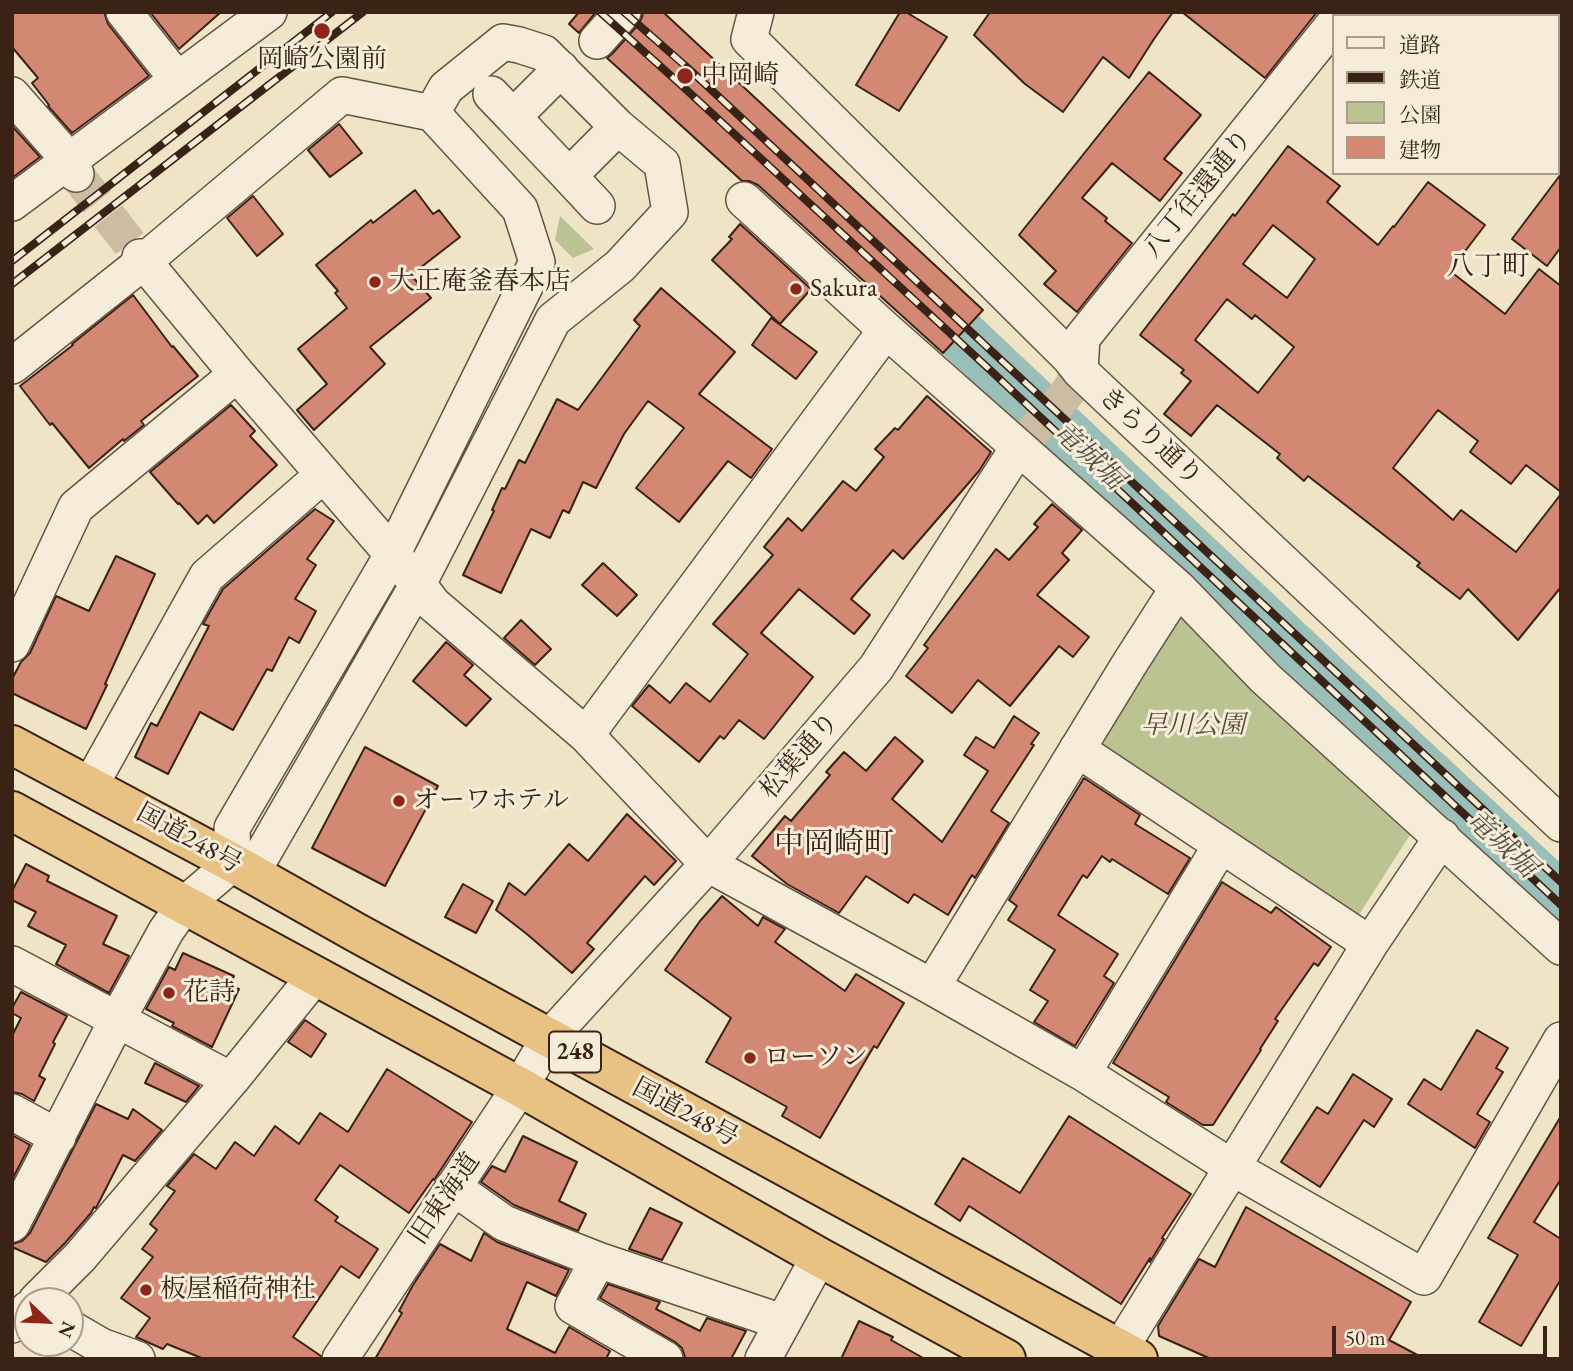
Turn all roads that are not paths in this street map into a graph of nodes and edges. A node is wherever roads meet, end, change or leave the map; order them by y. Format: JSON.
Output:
{"nodes":[{"id":1,"x":124,"y":12,"type":"edge"},
{"id":2,"x":269,"y":12,"type":"edge"},
{"id":3,"x":623,"y":12,"type":"edge"},
{"id":4,"x":752,"y":26,"type":"edge"},
{"id":5,"x":1332,"y":26,"type":"edge"},
{"id":6,"x":597,"y":41,"type":"dead end"},
{"id":7,"x":561,"y":69,"type":"junction"},
{"id":8,"x":177,"y":79,"type":"junction"},
{"id":9,"x":12,"y":95,"type":"edge"},
{"id":10,"x":432,"y":113,"type":"junction"},
{"id":11,"x":618,"y":127,"type":"junction"},
{"id":12,"x":73,"y":167,"type":"junction"},
{"id":13,"x":569,"y":176,"type":"junction"},
{"id":14,"x":744,"y":200,"type":"dead end"},
{"id":15,"x":12,"y":203,"type":"edge"},
{"id":16,"x":597,"y":206,"type":"dead end"},
{"id":17,"x":141,"y":260,"type":"junction"},
{"id":18,"x":886,"y":330,"type":"junction"},
{"id":19,"x":12,"y":366,"type":"edge"},
{"id":20,"x":1080,"y":371,"type":"junction"},
{"id":21,"x":237,"y":374,"type":"junction"},
{"id":22,"x":1018,"y":447,"type":"junction"},
{"id":23,"x":323,"y":475,"type":"junction"},
{"id":24,"x":392,"y":555,"type":"junction"},
{"id":25,"x":418,"y":584,"type":"junction"},
{"id":26,"x":1178,"y":588,"type":"junction"},
{"id":27,"x":12,"y":644,"type":"edge"},
{"id":28,"x":586,"y":735,"type":"junction"},
{"id":29,"x":12,"y":745,"type":"edge"},
{"id":30,"x":1077,"y":749,"type":"junction"},
{"id":31,"x":90,"y":786,"type":"junction"},
{"id":32,"x":12,"y":810,"type":"edge"},
{"id":33,"x":1561,"y":824,"type":"edge"},
{"id":34,"x":1442,"y":838,"type":"junction"},
{"id":35,"x":1221,"y":845,"type":"junction"},
{"id":36,"x":233,"y":863,"type":"junction"},
{"id":37,"x":708,"y":863,"type":"junction"},
{"id":38,"x":184,"y":904,"type":"junction"},
{"id":39,"x":1370,"y":944,"type":"junction"},
{"id":40,"x":1561,"y":947,"type":"edge"},
{"id":41,"x":12,"y":964,"type":"edge"},
{"id":42,"x":315,"y":976,"type":"junction"},
{"id":43,"x":932,"y":987,"type":"junction"},
{"id":44,"x":117,"y":1020,"type":"junction"},
{"id":45,"x":549,"y":1038,"type":"junction"},
{"id":46,"x":1561,"y":1040,"type":"edge"},
{"id":47,"x":1083,"y":1073,"type":"junction"},
{"id":48,"x":231,"y":1080,"type":"junction"},
{"id":49,"x":520,"y":1087,"type":"junction"},
{"id":50,"x":12,"y":1112,"type":"edge"},
{"id":51,"x":58,"y":1137,"type":"junction"},
{"id":52,"x":1233,"y":1168,"type":"junction"},
{"id":53,"x":453,"y":1187,"type":"junction"},
{"id":54,"x":12,"y":1224,"type":"edge"},
{"id":55,"x":819,"y":1257,"type":"junction"},
{"id":56,"x":598,"y":1260,"type":"junction"},
{"id":57,"x":50,"y":1287,"type":"edge"},
{"id":58,"x":782,"y":1322,"type":"junction"},
{"id":59,"x":84,"y":1336,"type":"edge"},
{"id":60,"x":1129,"y":1354,"type":"edge"},
{"id":61,"x":137,"y":1359,"type":"edge"},
{"id":62,"x":340,"y":1359,"type":"edge"},
{"id":63,"x":665,"y":1359,"type":"edge"},
{"id":64,"x":763,"y":1359,"type":"edge"},
{"id":65,"x":1006,"y":1359,"type":"edge"}],
"edges":[{"from":1,"to":8,"type":"street"},
{"from":2,"to":8,"type":"street"},
{"from":3,"to":6,"type":"street"},
{"from":4,"to":20,"type":"street","name":"きらり通り"},
{"from":5,"to":20,"type":"street","name":"八丁往還通り"},
{"from":7,"to":10,"type":"street"},
{"from":7,"to":11,"type":"street"},
{"from":7,"to":13,"type":"street"},
{"from":8,"to":12,"type":"street"},
{"from":9,"to":12,"type":"street"},
{"from":10,"to":17,"type":"street"},
{"from":10,"to":24,"type":"street"},
{"from":11,"to":13,"type":"street"},
{"from":11,"to":25,"type":"street"},
{"from":12,"to":15,"type":"street"},
{"from":13,"to":16,"type":"street"},
{"from":14,"to":18,"type":"street"},
{"from":17,"to":19,"type":"street"},
{"from":17,"to":21,"type":"street"},
{"from":18,"to":22,"type":"street"},
{"from":18,"to":28,"type":"street"},
{"from":20,"to":33,"type":"street","name":"きらり通り"},
{"from":21,"to":23,"type":"street"},
{"from":21,"to":27,"type":"street"},
{"from":22,"to":26,"type":"street"},
{"from":22,"to":37,"type":"street","name":"松葉通り"},
{"from":23,"to":24,"type":"street"},
{"from":23,"to":31,"type":"street"},
{"from":24,"to":25,"type":"street"},
{"from":24,"to":36,"type":"street"},
{"from":25,"to":28,"type":"street"},
{"from":25,"to":36,"type":"street"},
{"from":26,"to":30,"type":"street"},
{"from":26,"to":34,"type":"street"},
{"from":28,"to":37,"type":"street"},
{"from":29,"to":31,"type":"highway","name":"国道248号","number":"248"},
{"from":30,"to":35,"type":"street"},
{"from":30,"to":43,"type":"street"},
{"from":31,"to":36,"type":"highway","name":"国道248号","number":"248"},
{"from":32,"to":38,"type":"highway","number":"248"},
{"from":34,"to":39,"type":"street"},
{"from":34,"to":40,"type":"street"},
{"from":35,"to":39,"type":"street"},
{"from":35,"to":47,"type":"street"},
{"from":36,"to":38,"type":"street"},
{"from":36,"to":45,"type":"highway","name":"国道248号","number":"248"},
{"from":37,"to":43,"type":"street"},
{"from":37,"to":45,"type":"street","name":"松葉通り"},
{"from":38,"to":42,"type":"highway","number":"248"},
{"from":38,"to":44,"type":"street"},
{"from":39,"to":52,"type":"street"},
{"from":41,"to":44,"type":"street"},
{"from":42,"to":48,"type":"street"},
{"from":42,"to":49,"type":"highway","number":"248"},
{"from":43,"to":47,"type":"street"},
{"from":44,"to":48,"type":"street"},
{"from":44,"to":51,"type":"street"},
{"from":45,"to":49,"type":"street","name":"旧東海道"},
{"from":45,"to":60,"type":"highway","name":"国道248号","number":"248"},
{"from":46,"to":52,"type":"street"},
{"from":47,"to":52,"type":"street"},
{"from":48,"to":57,"type":"street"},
{"from":49,"to":53,"type":"street","name":"旧東海道"},
{"from":49,"to":55,"type":"highway","number":"248"},
{"from":50,"to":51,"type":"street"},
{"from":51,"to":54,"type":"street"},
{"from":52,"to":60,"type":"street"},
{"from":53,"to":56,"type":"street"},
{"from":53,"to":62,"type":"street","name":"旧東海道"},
{"from":55,"to":58,"type":"street"},
{"from":55,"to":65,"type":"highway","number":"248"},
{"from":56,"to":58,"type":"street"},
{"from":56,"to":63,"type":"street"},
{"from":58,"to":64,"type":"street"},
{"from":59,"to":61,"type":"street"}]}
